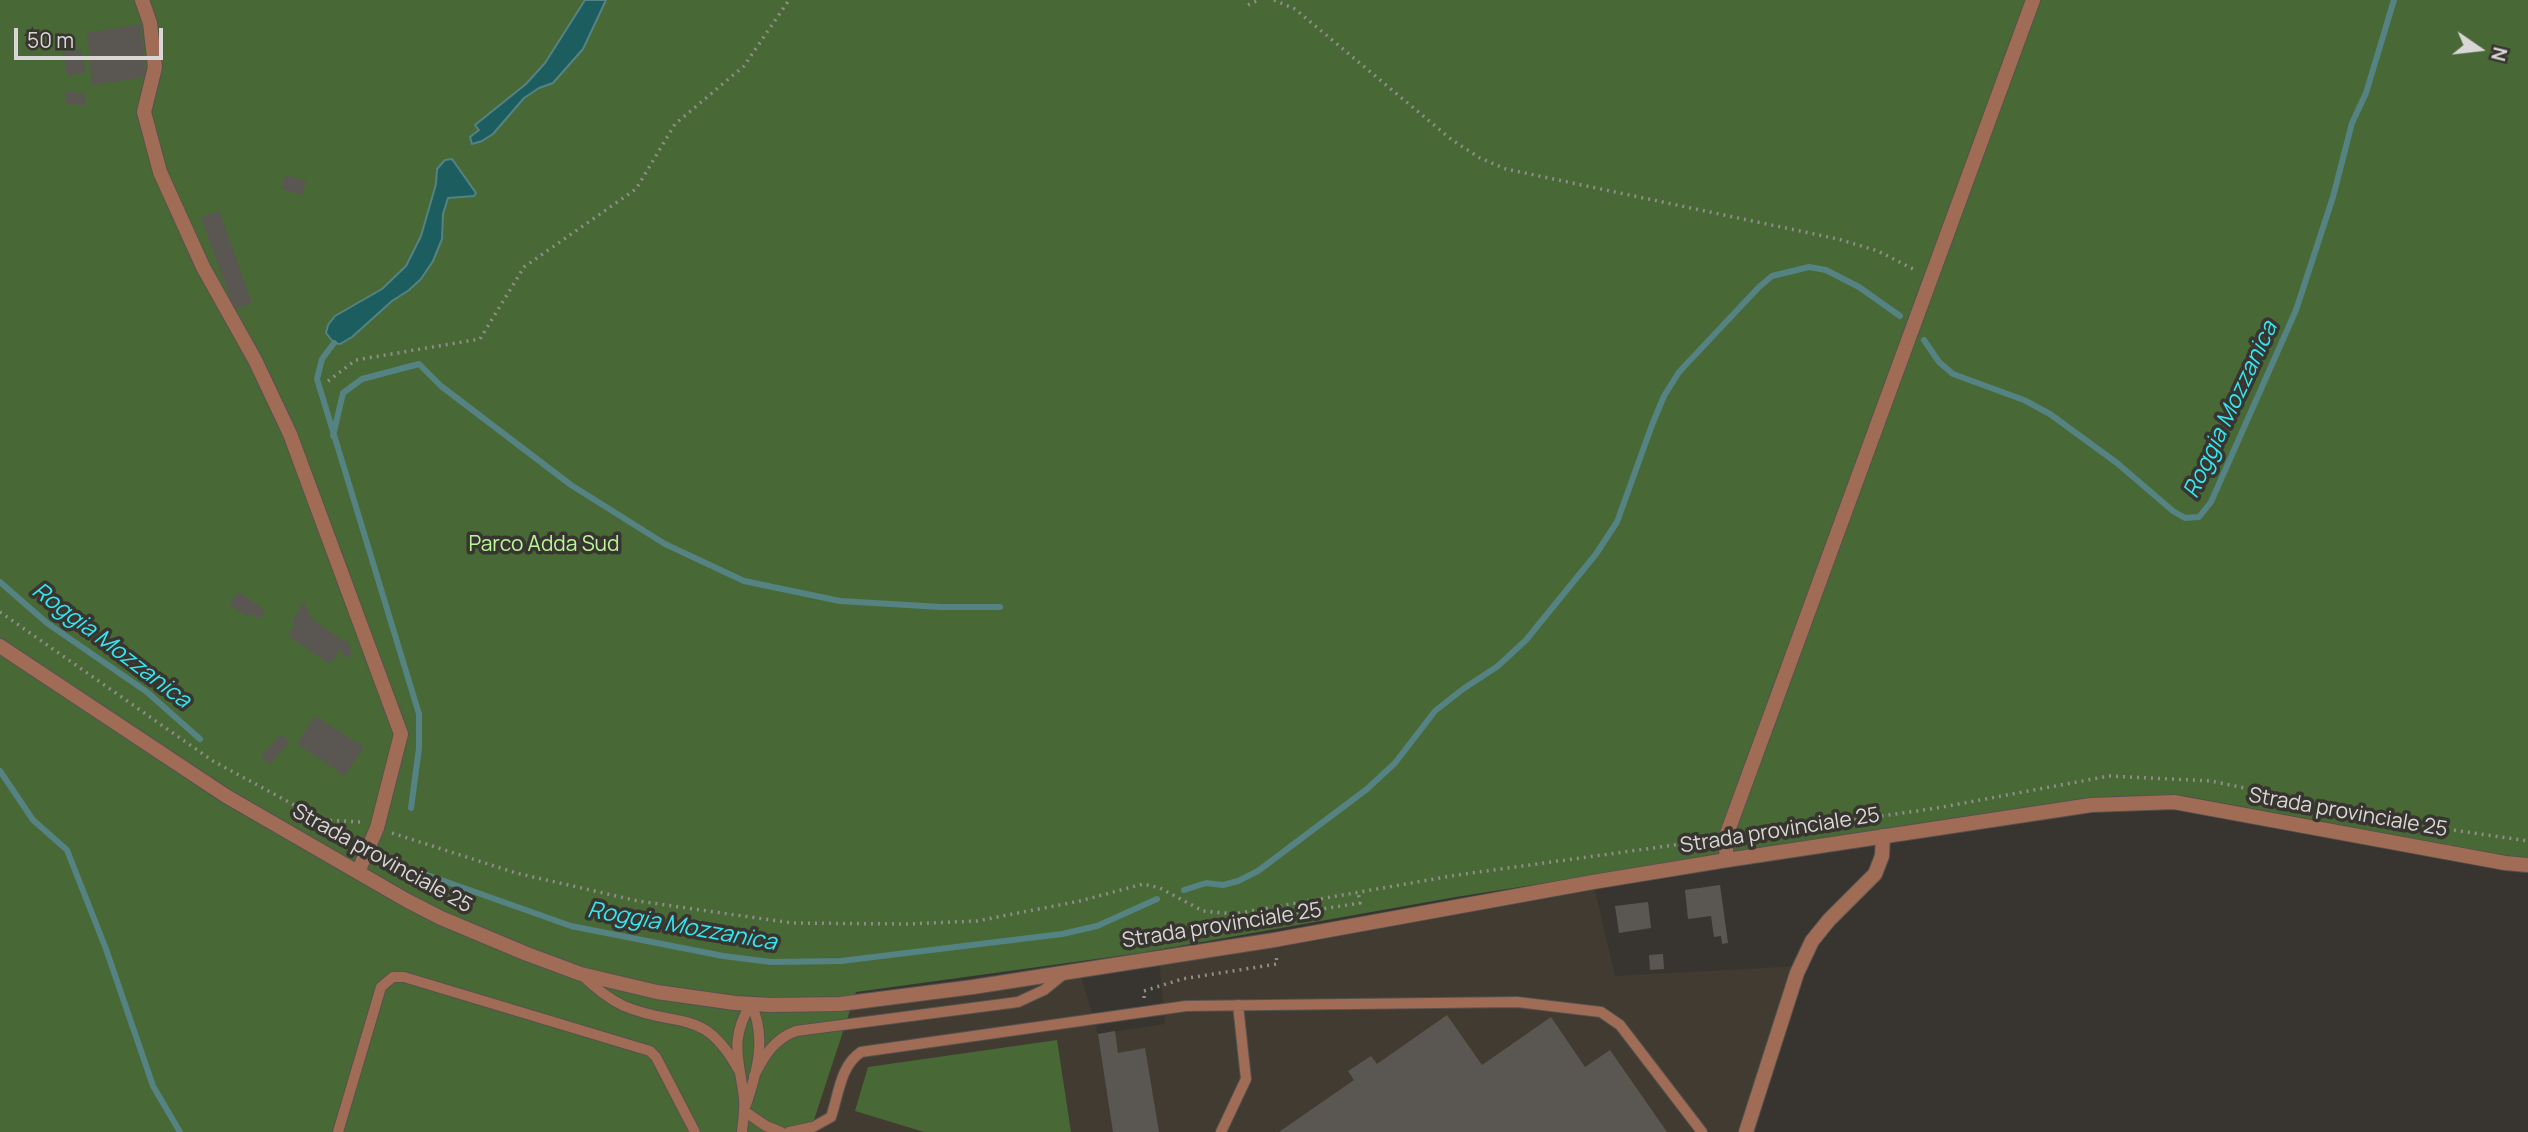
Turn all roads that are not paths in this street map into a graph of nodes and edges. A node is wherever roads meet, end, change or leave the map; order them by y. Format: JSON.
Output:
{"nodes":[{"id":1,"x":142,"y":0,"type":"edge"},
{"id":2,"x":2034,"y":0,"type":"edge"},
{"id":3,"x":0,"y":646,"type":"edge"},
{"id":4,"x":1883,"y":836,"type":"junction"},
{"id":5,"x":1727,"y":860,"type":"junction"},
{"id":6,"x":2528,"y":865,"type":"edge"},
{"id":7,"x":358,"y":872,"type":"junction"},
{"id":8,"x":1067,"y":972,"type":"junction"},
{"id":9,"x":581,"y":974,"type":"junction"},
{"id":10,"x":751,"y":1004,"type":"junction"},
{"id":11,"x":1238,"y":1005,"type":"junction"},
{"id":12,"x":738,"y":1069,"type":"junction"},
{"id":13,"x":754,"y":1076,"type":"junction"},
{"id":14,"x":744,"y":1111,"type":"junction"},
{"id":15,"x":811,"y":1130,"type":"edge"},
{"id":16,"x":338,"y":1132,"type":"edge"},
{"id":17,"x":695,"y":1132,"type":"edge"},
{"id":18,"x":742,"y":1132,"type":"edge"},
{"id":19,"x":781,"y":1132,"type":"edge"},
{"id":20,"x":789,"y":1132,"type":"edge"},
{"id":21,"x":1221,"y":1132,"type":"edge"},
{"id":22,"x":1702,"y":1132,"type":"edge"},
{"id":23,"x":1746,"y":1132,"type":"edge"}],
"edges":[{"from":1,"to":7,"type":"street"},
{"from":2,"to":5,"type":"street"},
{"from":3,"to":7,"type":"street","name":"Strada provinciale 25"},
{"from":4,"to":5,"type":"street","name":"Strada provinciale 25"},
{"from":4,"to":6,"type":"street","name":"Strada provinciale 25"},
{"from":4,"to":23,"type":"street"},
{"from":5,"to":8,"type":"street","name":"Strada provinciale 25"},
{"from":7,"to":9,"type":"street","name":"Strada provinciale 25"},
{"from":8,"to":10,"type":"street","name":"Strada provinciale 25"},
{"from":8,"to":13,"type":"lane"},
{"from":9,"to":10,"type":"street","name":"Strada provinciale 25"},
{"from":9,"to":12,"type":"lane"},
{"from":10,"to":12,"type":"lane"},
{"from":10,"to":13,"type":"lane"},
{"from":11,"to":15,"type":"lane"},
{"from":11,"to":21,"type":"lane"},
{"from":11,"to":22,"type":"lane"},
{"from":12,"to":14,"type":"lane"},
{"from":13,"to":14,"type":"lane"},
{"from":14,"to":18,"type":"lane"},
{"from":14,"to":19,"type":"lane"},
{"from":15,"to":20,"type":"lane"},
{"from":16,"to":17,"type":"lane"}]}
